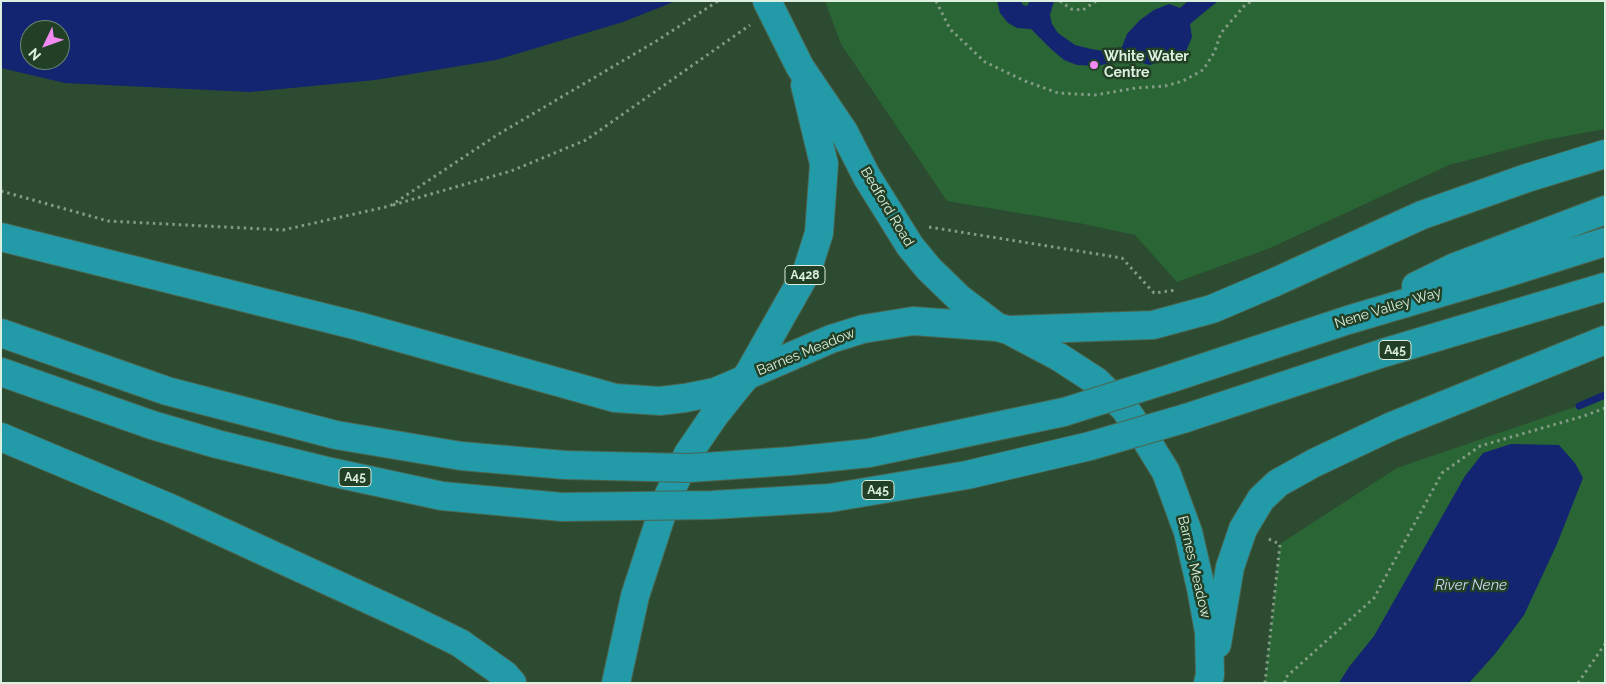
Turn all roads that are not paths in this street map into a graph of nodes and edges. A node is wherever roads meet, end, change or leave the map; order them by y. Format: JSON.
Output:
{"nodes":[{"id":1,"x":770,"y":6,"type":"edge"},
{"id":2,"x":800,"y":67,"type":"junction"},
{"id":3,"x":1605,"y":154,"type":"edge"},
{"id":4,"x":1605,"y":210,"type":"edge"},
{"id":5,"x":1,"y":236,"type":"edge"},
{"id":6,"x":1605,"y":242,"type":"edge"},
{"id":7,"x":1605,"y":287,"type":"edge"},
{"id":8,"x":1348,"y":320,"type":"junction"},
{"id":9,"x":1002,"y":329,"type":"junction"},
{"id":10,"x":1,"y":333,"type":"edge"},
{"id":11,"x":1605,"y":340,"type":"edge"},
{"id":12,"x":1,"y":372,"type":"edge"},
{"id":13,"x":745,"y":378,"type":"junction"},
{"id":14,"x":1,"y":438,"type":"edge"},
{"id":15,"x":1209,"y":679,"type":"edge"},
{"id":16,"x":512,"y":683,"type":"edge"},
{"id":17,"x":616,"y":683,"type":"edge"}],
"edges":[{"from":1,"to":2,"type":"highway","name":"Bedford Road","number":"A428"},
{"from":2,"to":9,"type":"highway","name":"Bedford Road","number":"A428"},
{"from":2,"to":13,"type":"highway","name":"Bedford Road","number":"A428"},
{"from":3,"to":9,"type":"highway"},
{"from":4,"to":8,"type":"highway"},
{"from":5,"to":13,"type":"highway"},
{"from":6,"to":8,"type":"highway","name":"Nene Valley Way"},
{"from":7,"to":12,"type":"highway","number":"A45","bridge":true},
{"from":8,"to":10,"type":"highway","name":"Nene Valley Way","bridge":true},
{"from":9,"to":13,"type":"highway","name":"Barnes Meadow"},
{"from":9,"to":15,"type":"highway","name":"Barnes Meadow"},
{"from":11,"to":15,"type":"highway"},
{"from":13,"to":17,"type":"highway","name":"Barnes Meadow"},
{"from":14,"to":16,"type":"highway"}]}
